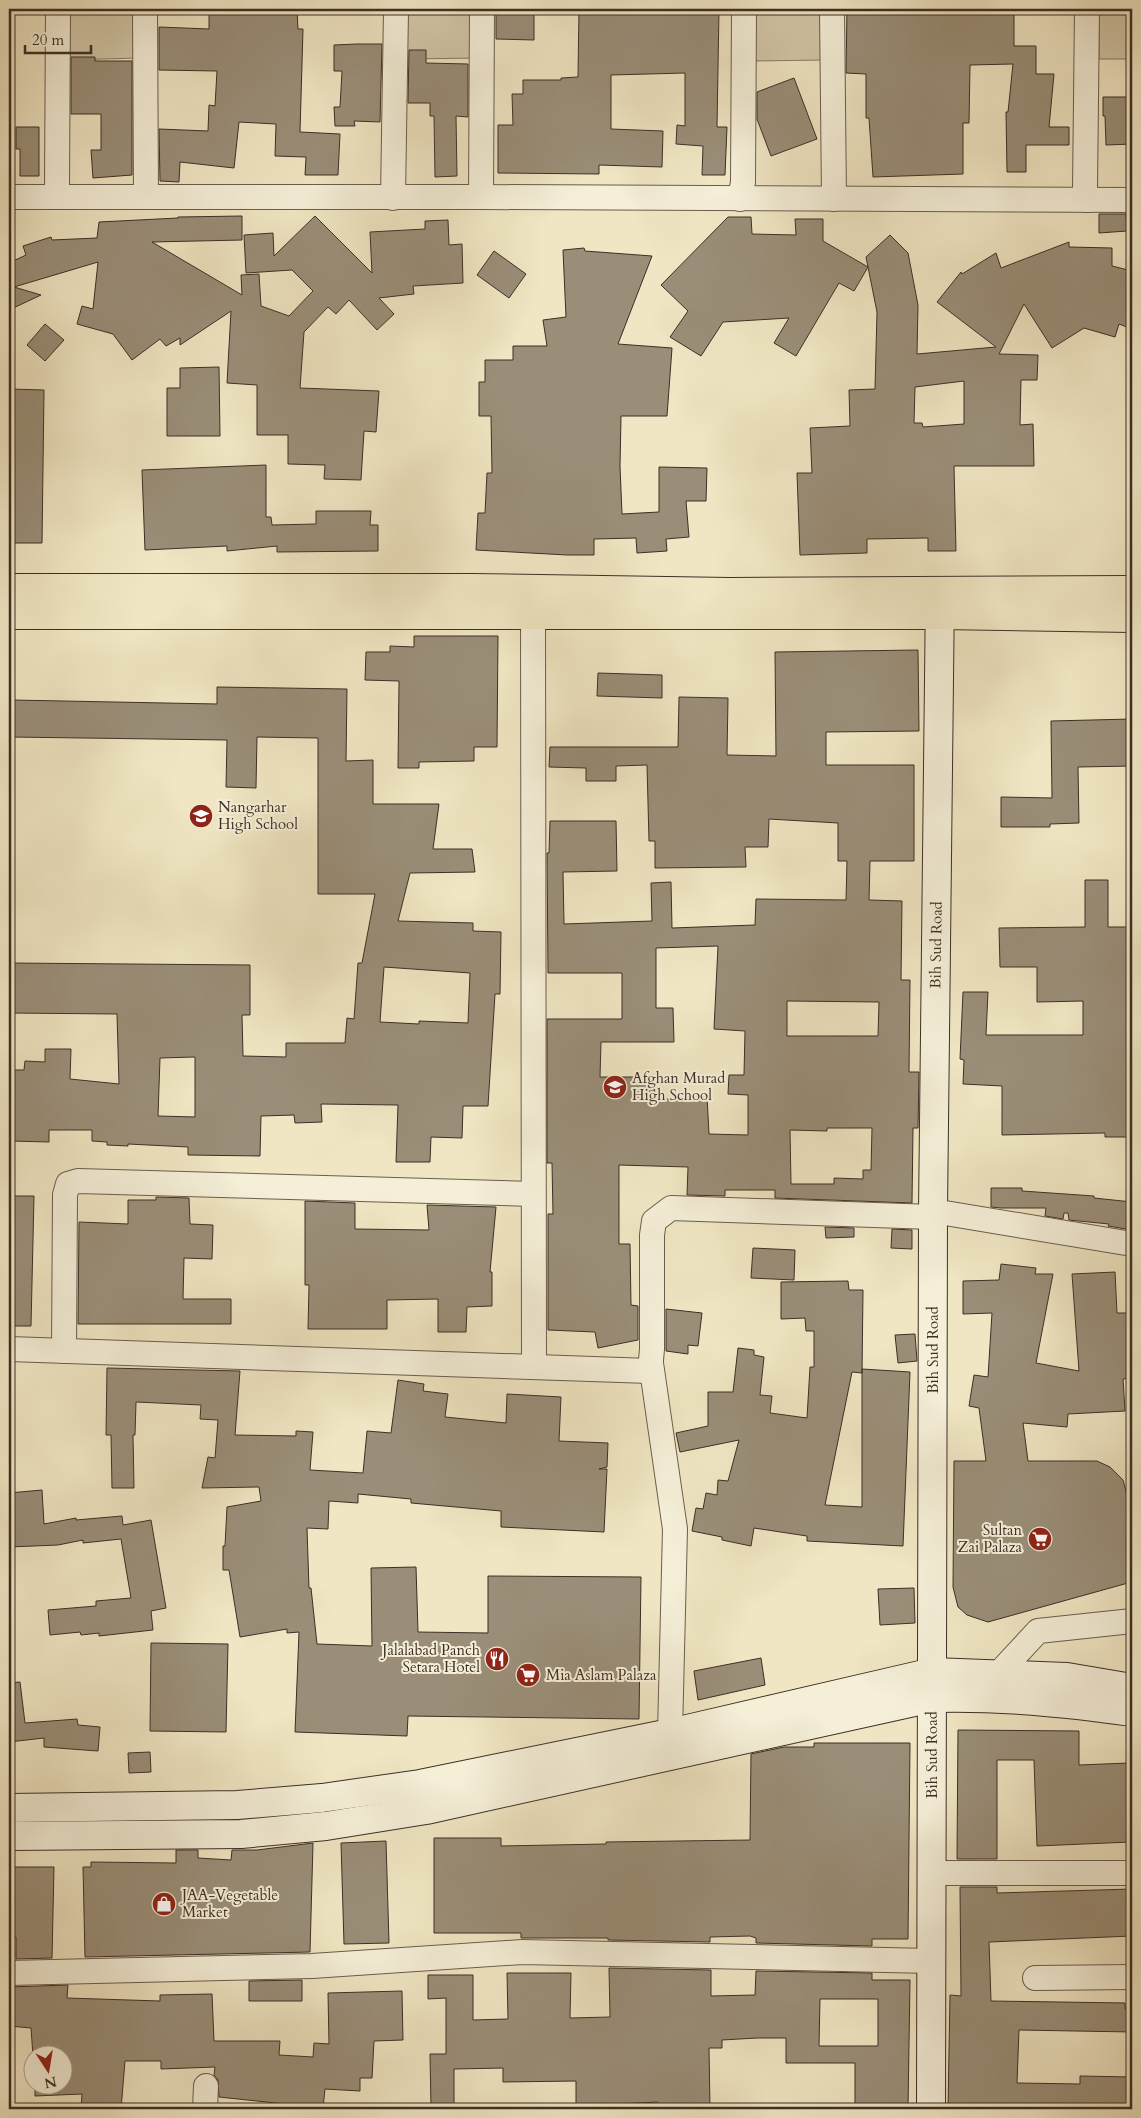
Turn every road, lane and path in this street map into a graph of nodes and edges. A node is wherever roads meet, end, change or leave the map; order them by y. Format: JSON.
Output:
{"nodes":[{"id":1,"x":58,"y":9,"type":"edge"},
{"id":2,"x":145,"y":9,"type":"edge"},
{"id":3,"x":396,"y":9,"type":"edge"},
{"id":4,"x":482,"y":9,"type":"edge"},
{"id":5,"x":744,"y":9,"type":"edge"},
{"id":6,"x":832,"y":9,"type":"edge"},
{"id":7,"x":1087,"y":9,"type":"edge"},
{"id":8,"x":58,"y":196,"type":"junction"},
{"id":9,"x":9,"y":197,"type":"edge"},
{"id":10,"x":146,"y":197,"type":"junction"},
{"id":11,"x":481,"y":197,"type":"junction"},
{"id":12,"x":393,"y":198,"type":"junction"},
{"id":13,"x":740,"y":199,"type":"junction"},
{"id":14,"x":834,"y":199,"type":"junction"},
{"id":15,"x":1087,"y":200,"type":"junction"},
{"id":16,"x":1132,"y":200,"type":"edge"},
{"id":17,"x":9,"y":588,"type":"edge"},
{"id":18,"x":533,"y":589,"type":"junction"},
{"id":19,"x":1132,"y":590,"type":"edge"},
{"id":20,"x":940,"y":603,"type":"junction"},
{"id":21,"x":9,"y":615,"type":"edge"},
{"id":22,"x":533,"y":616,"type":"junction"},
{"id":23,"x":1132,"y":618,"type":"edge"},
{"id":24,"x":534,"y":1194,"type":"junction"},
{"id":25,"x":933,"y":1211,"type":"junction"},
{"id":26,"x":1132,"y":1244,"type":"edge"},
{"id":27,"x":9,"y":1349,"type":"edge"},
{"id":28,"x":64,"y":1351,"type":"junction"},
{"id":29,"x":651,"y":1363,"type":"junction"},
{"id":30,"x":534,"y":1367,"type":"junction"},
{"id":31,"x":1132,"y":1621,"type":"edge"},
{"id":32,"x":999,"y":1674,"type":"junction"},
{"id":33,"x":933,"y":1685,"type":"junction"},
{"id":34,"x":1132,"y":1688,"type":"edge"},
{"id":35,"x":1132,"y":1712,"type":"edge"},
{"id":36,"x":670,"y":1733,"type":"junction"},
{"id":37,"x":9,"y":1808,"type":"edge"},
{"id":38,"x":9,"y":1836,"type":"edge"},
{"id":39,"x":932,"y":1872,"type":"junction"},
{"id":40,"x":1132,"y":1873,"type":"edge"},
{"id":41,"x":931,"y":1962,"type":"junction"},
{"id":42,"x":9,"y":1973,"type":"edge"},
{"id":43,"x":1035,"y":1978,"type":"dead end"},
{"id":44,"x":1132,"y":1978,"type":"edge"},
{"id":45,"x":931,"y":2109,"type":"edge"}],
"edges":[{"from":1,"to":8,"type":"street"},
{"from":2,"to":10,"type":"street"},
{"from":3,"to":12,"type":"street"},
{"from":4,"to":11,"type":"street"},
{"from":5,"to":13,"type":"street"},
{"from":6,"to":14,"type":"street"},
{"from":7,"to":15,"type":"street"},
{"from":8,"to":9,"type":"street"},
{"from":8,"to":10,"type":"street"},
{"from":10,"to":12,"type":"street"},
{"from":11,"to":12,"type":"street"},
{"from":11,"to":13,"type":"street"},
{"from":13,"to":14,"type":"street"},
{"from":14,"to":15,"type":"street"},
{"from":15,"to":16,"type":"street"},
{"from":17,"to":18,"type":"highway"},
{"from":18,"to":20,"type":"highway"},
{"from":18,"to":22,"type":"street"},
{"from":19,"to":20,"type":"highway"},
{"from":20,"to":22,"type":"highway"},
{"from":20,"to":23,"type":"highway"},
{"from":20,"to":25,"type":"main road","name":"Bih Sud Road"},
{"from":21,"to":22,"type":"highway"},
{"from":22,"to":24,"type":"street"},
{"from":24,"to":28,"type":"street"},
{"from":24,"to":30,"type":"street"},
{"from":25,"to":26,"type":"street"},
{"from":25,"to":29,"type":"street"},
{"from":25,"to":33,"type":"main road","name":"Bih Sud Road"},
{"from":27,"to":28,"type":"street"},
{"from":28,"to":30,"type":"street"},
{"from":29,"to":30,"type":"street"},
{"from":29,"to":36,"type":"street"},
{"from":31,"to":32,"type":"street"},
{"from":32,"to":33,"type":"main road"},
{"from":32,"to":34,"type":"main road"},
{"from":33,"to":35,"type":"main road"},
{"from":33,"to":36,"type":"main road"},
{"from":33,"to":38,"type":"main road"},
{"from":33,"to":39,"type":"main road","name":"Bih Sud Road"},
{"from":36,"to":37,"type":"main road"},
{"from":39,"to":40,"type":"street"},
{"from":39,"to":41,"type":"main road","name":"Bih Sud Road"},
{"from":41,"to":42,"type":"street"},
{"from":41,"to":45,"type":"main road","name":"Bih Sud Road"},
{"from":43,"to":44,"type":"street"}]}
